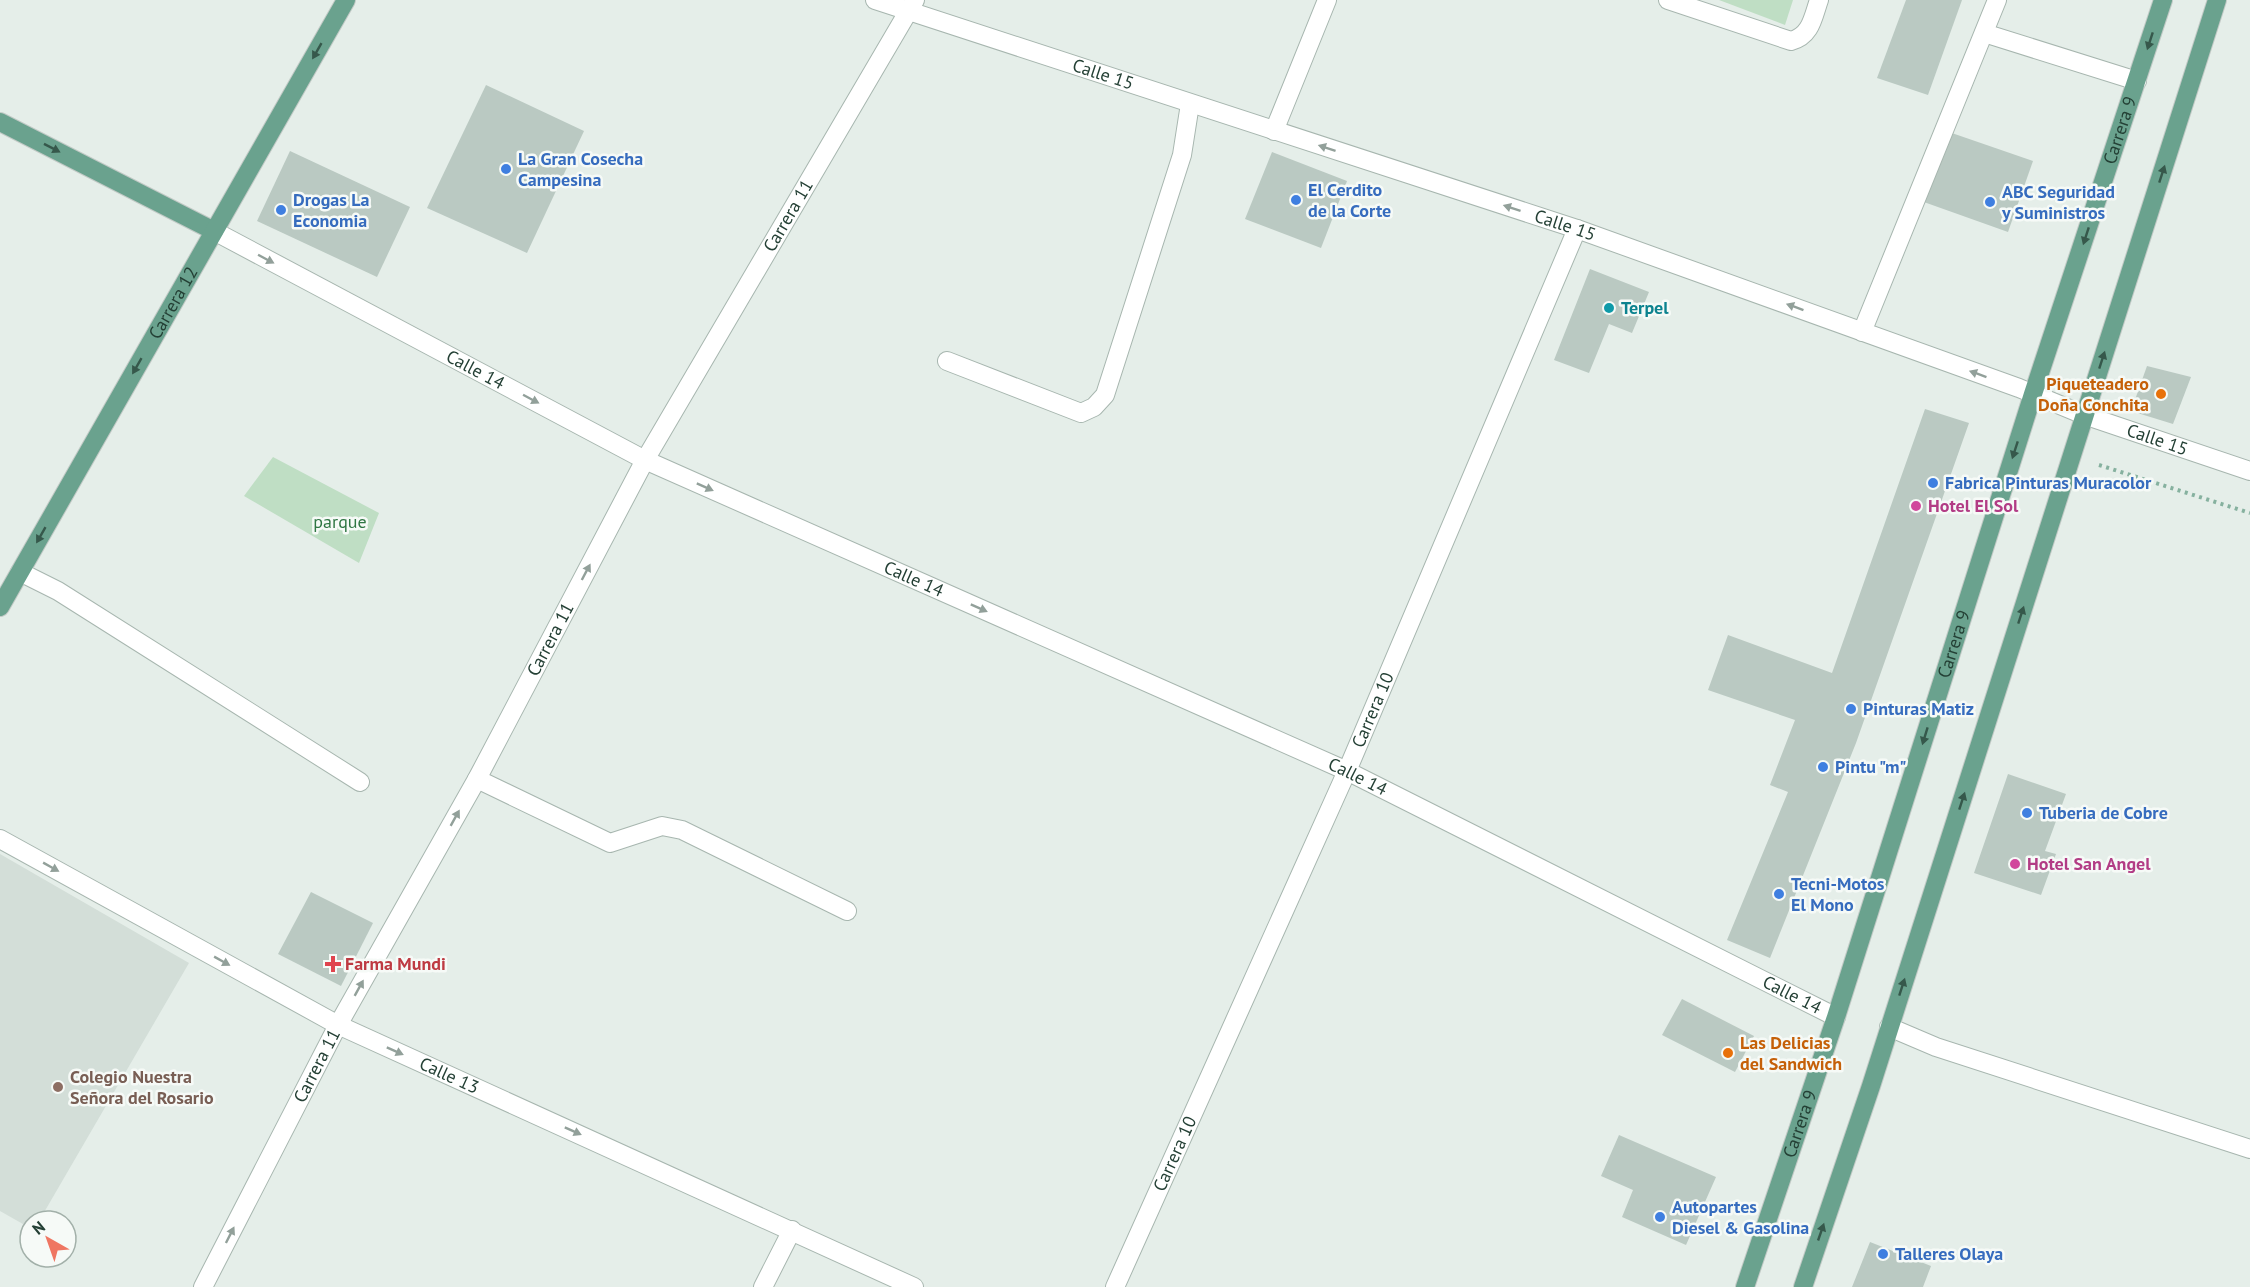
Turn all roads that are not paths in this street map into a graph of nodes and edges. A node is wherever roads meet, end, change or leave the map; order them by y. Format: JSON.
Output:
{"nodes":[{"id":1,"x":346,"y":0,"type":"edge"},
{"id":2,"x":875,"y":0,"type":"edge"},
{"id":3,"x":1327,"y":0,"type":"edge"},
{"id":4,"x":1668,"y":0,"type":"edge"},
{"id":5,"x":1819,"y":0,"type":"edge"},
{"id":6,"x":1997,"y":0,"type":"edge"},
{"id":7,"x":2163,"y":0,"type":"edge"},
{"id":8,"x":2217,"y":0,"type":"edge"},
{"id":9,"x":911,"y":6,"type":"edge"},
{"id":10,"x":1984,"y":33,"type":"junction"},
{"id":11,"x":2137,"y":81,"type":"junction"},
{"id":12,"x":1190,"y":104,"type":"junction"},
{"id":13,"x":0,"y":122,"type":"edge"},
{"id":14,"x":1274,"y":131,"type":"junction"},
{"id":15,"x":1577,"y":229,"type":"junction"},
{"id":16,"x":214,"y":231,"type":"junction"},
{"id":17,"x":1862,"y":332,"type":"junction"},
{"id":18,"x":947,"y":361,"type":"dead end"},
{"id":19,"x":2033,"y":394,"type":"junction"},
{"id":20,"x":2084,"y":416,"type":"junction"},
{"id":21,"x":645,"y":460,"type":"junction"},
{"id":22,"x":2250,"y":471,"type":"edge"},
{"id":23,"x":20,"y":572,"type":"junction"},
{"id":24,"x":0,"y":607,"type":"edge"},
{"id":25,"x":1347,"y":771,"type":"junction"},
{"id":26,"x":477,"y":779,"type":"junction"},
{"id":27,"x":360,"y":783,"type":"dead end"},
{"id":28,"x":0,"y":839,"type":"edge"},
{"id":29,"x":848,"y":911,"type":"dead end"},
{"id":30,"x":1836,"y":1017,"type":"junction"},
{"id":31,"x":338,"y":1025,"type":"junction"},
{"id":32,"x":1890,"y":1027,"type":"junction"},
{"id":33,"x":2250,"y":1149,"type":"edge"},
{"id":34,"x":792,"y":1230,"type":"junction"},
{"id":35,"x":203,"y":1287,"type":"edge"},
{"id":36,"x":762,"y":1287,"type":"edge"},
{"id":37,"x":914,"y":1287,"type":"edge"},
{"id":38,"x":1116,"y":1287,"type":"edge"},
{"id":39,"x":1745,"y":1287,"type":"edge"},
{"id":40,"x":1803,"y":1287,"type":"edge"}],
"edges":[{"from":1,"to":16,"type":"main road","name":"Carrera 12","one_way":true},
{"from":2,"to":9,"type":"street","name":"Calle 15"},
{"from":3,"to":14,"type":"street"},
{"from":4,"to":5,"type":"street"},
{"from":6,"to":10,"type":"street"},
{"from":7,"to":11,"type":"main road","name":"Carrera 9","one_way":true},
{"from":20,"to":8,"type":"main road","one_way":true},
{"from":9,"to":12,"type":"street","name":"Calle 15"},
{"from":9,"to":21,"type":"street","name":"Carrera 11"},
{"from":10,"to":11,"type":"street"},
{"from":10,"to":17,"type":"street"},
{"from":11,"to":19,"type":"main road","name":"Carrera 9","one_way":true},
{"from":12,"to":14,"type":"street","name":"Calle 15"},
{"from":12,"to":18,"type":"street"},
{"from":13,"to":16,"type":"main road","name":"Calle 14","one_way":true},
{"from":15,"to":14,"type":"street","name":"Calle 15","one_way":true},
{"from":17,"to":15,"type":"street","name":"Calle 15","one_way":true},
{"from":15,"to":25,"type":"street","name":"Carrera 10"},
{"from":16,"to":21,"type":"street","name":"Calle 14","one_way":true},
{"from":16,"to":23,"type":"main road","name":"Carrera 12","one_way":true},
{"from":19,"to":17,"type":"street","name":"Calle 15","one_way":true},
{"from":19,"to":20,"type":"street","name":"Calle 15"},
{"from":19,"to":30,"type":"main road","name":"Carrera 9","one_way":true},
{"from":20,"to":22,"type":"street","name":"Calle 15"},
{"from":32,"to":20,"type":"main road","one_way":true},
{"from":21,"to":25,"type":"street","name":"Calle 14","one_way":true},
{"from":26,"to":21,"type":"street","name":"Carrera 11","one_way":true},
{"from":23,"to":24,"type":"main road","name":"Carrera 12"},
{"from":23,"to":27,"type":"street"},
{"from":25,"to":30,"type":"street","name":"Calle 14"},
{"from":25,"to":38,"type":"street","name":"Carrera 10"},
{"from":26,"to":29,"type":"street"},
{"from":31,"to":26,"type":"street","name":"Carrera 11","one_way":true},
{"from":28,"to":31,"type":"street","name":"Calle 13","one_way":true},
{"from":30,"to":39,"type":"main road","name":"Carrera 9"},
{"from":31,"to":34,"type":"street","name":"Calle 13","one_way":true},
{"from":35,"to":31,"type":"street","name":"Carrera 11","one_way":true},
{"from":32,"to":33,"type":"street"},
{"from":40,"to":32,"type":"main road","one_way":true},
{"from":34,"to":36,"type":"street"},
{"from":34,"to":37,"type":"street","name":"Calle 13"}]}
